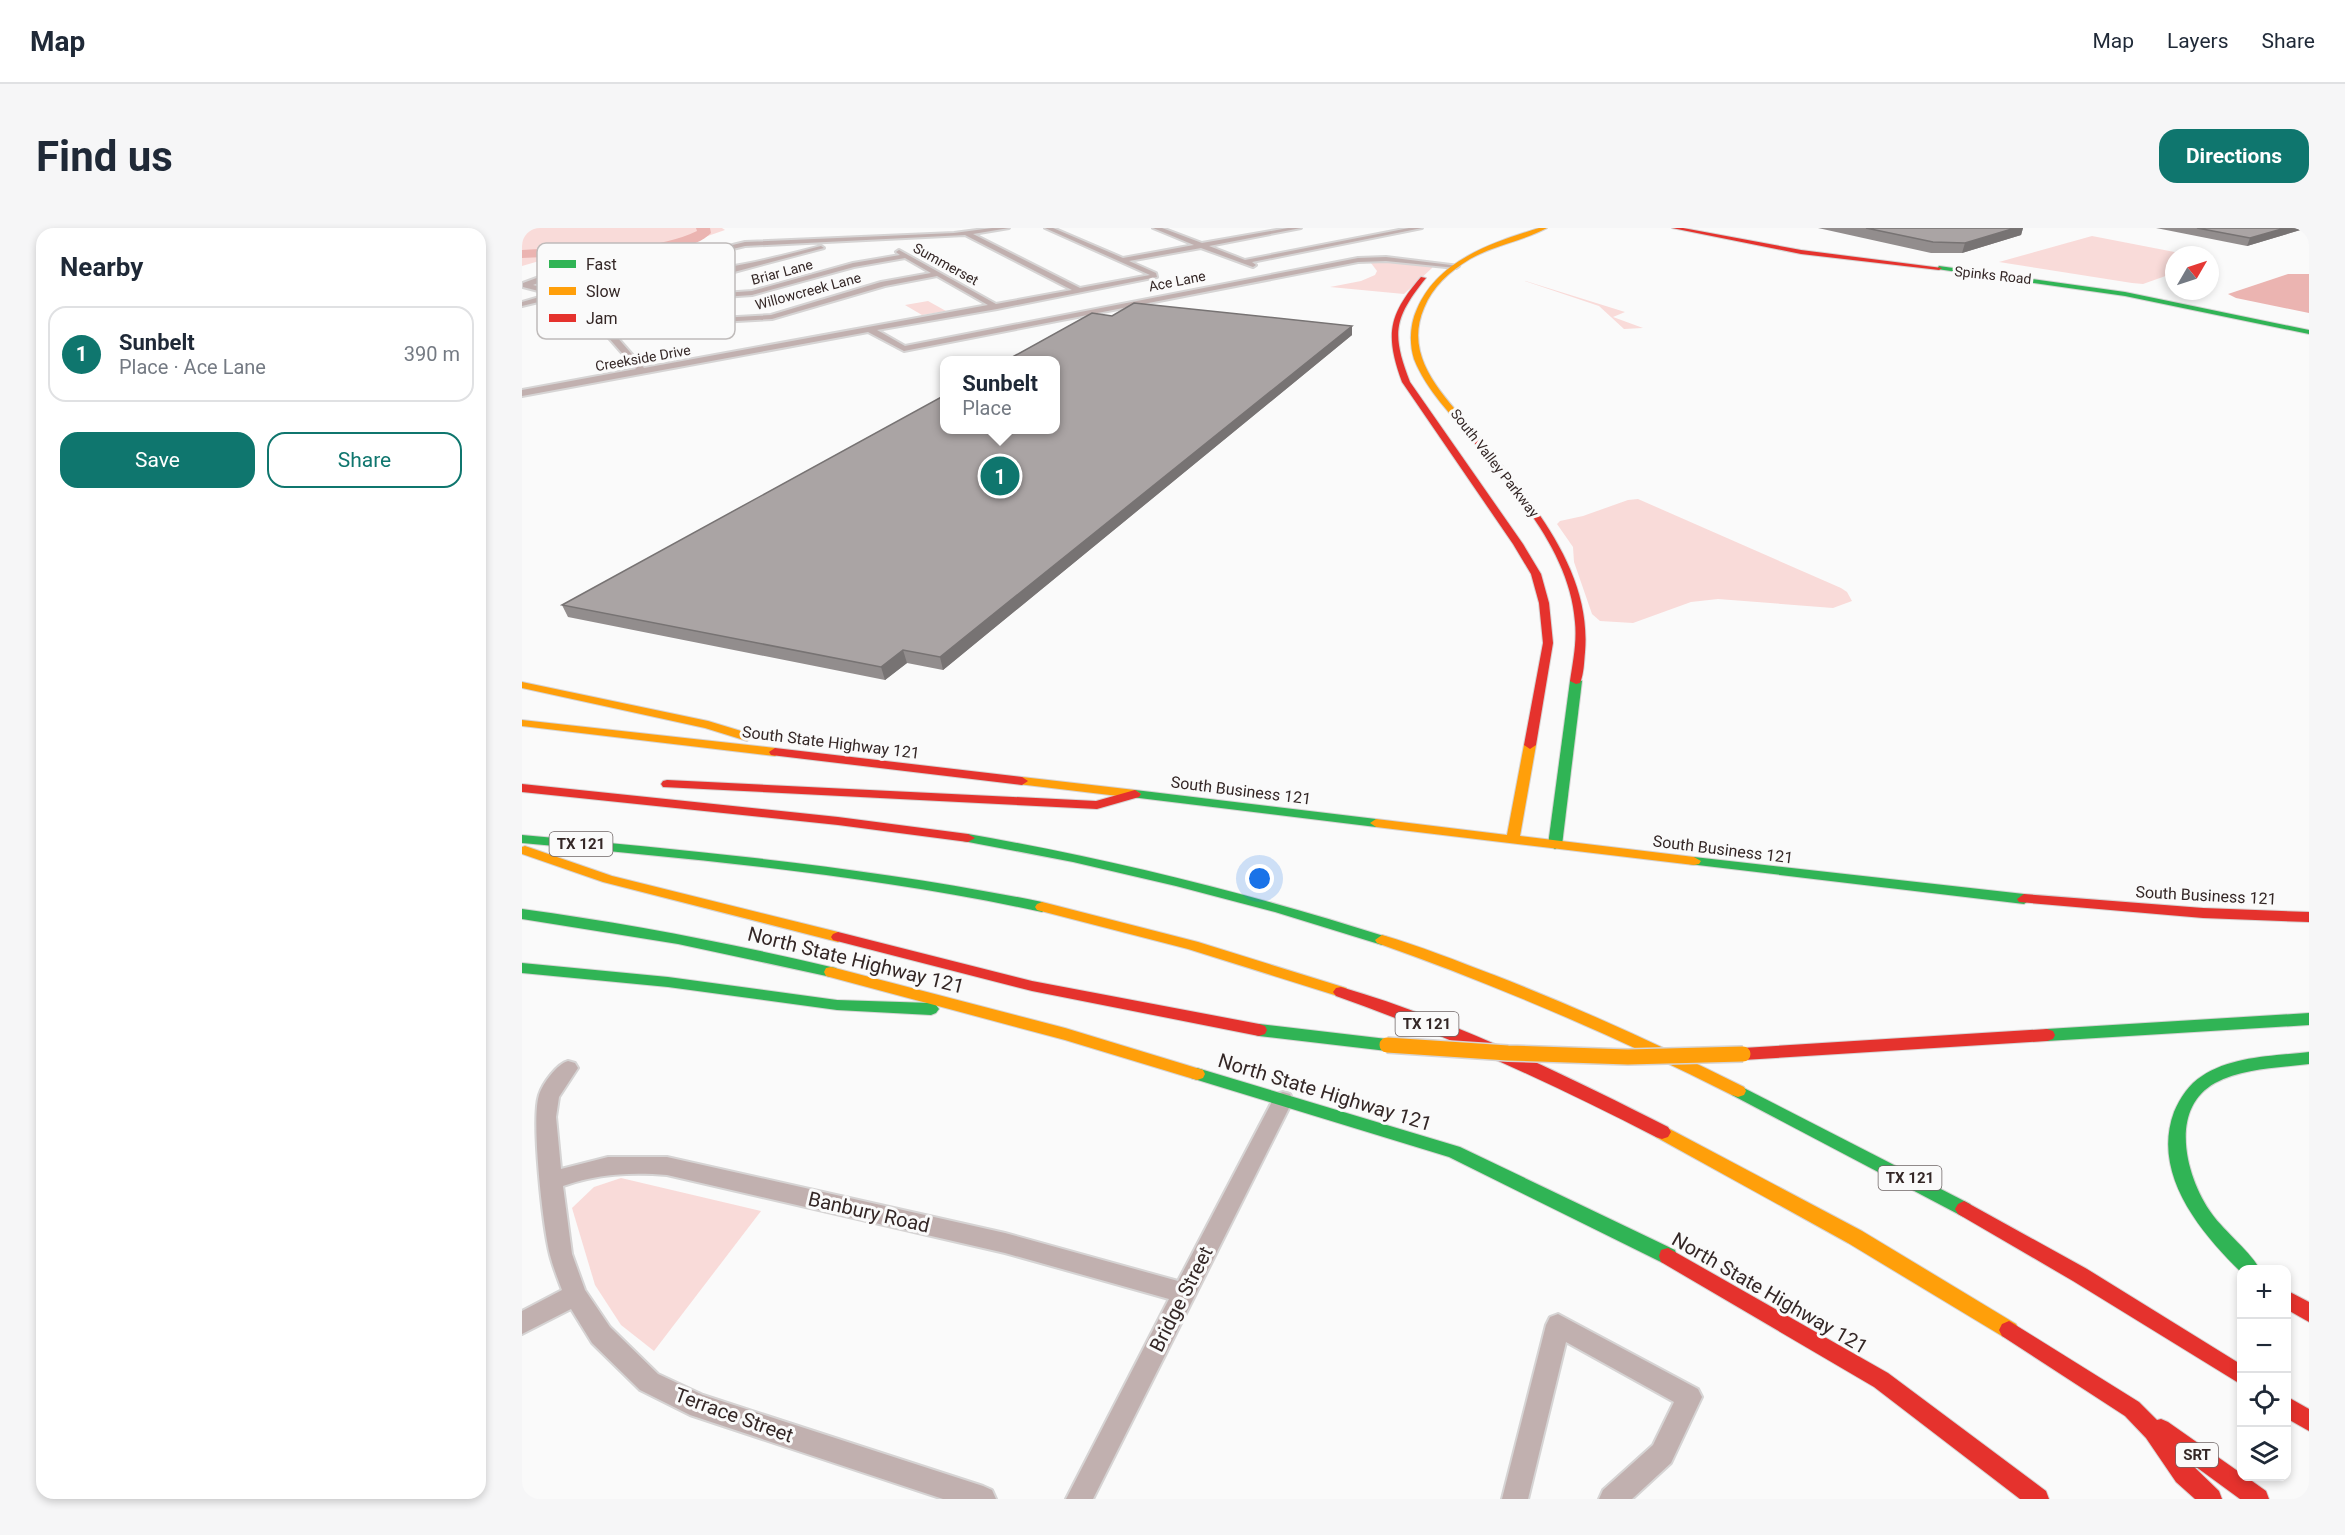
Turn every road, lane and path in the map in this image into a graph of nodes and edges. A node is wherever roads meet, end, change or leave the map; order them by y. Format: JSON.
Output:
{"nodes":[{"id":1,"x":1006,"y":228,"type":"edge"},
{"id":2,"x":1048,"y":228,"type":"edge"},
{"id":3,"x":1176,"y":228,"type":"edge"},
{"id":4,"x":1298,"y":228,"type":"edge"},
{"id":5,"x":1419,"y":228,"type":"edge"},
{"id":6,"x":1521,"y":228,"type":"edge"},
{"id":7,"x":1544,"y":228,"type":"edge"},
{"id":8,"x":1675,"y":228,"type":"edge"},
{"id":9,"x":1698,"y":228,"type":"edge"},
{"id":10,"x":1159,"y":229,"type":"edge"},
{"id":11,"x":967,"y":234,"type":"junction"},
{"id":12,"x":898,"y":238,"type":"junction"},
{"id":13,"x":837,"y":240,"type":"junction"},
{"id":14,"x":735,"y":246,"type":"edge"},
{"id":15,"x":1202,"y":246,"type":"junction"},
{"id":16,"x":907,"y":256,"type":"junction"},
{"id":17,"x":1121,"y":260,"type":"junction"},
{"id":18,"x":1244,"y":262,"type":"junction"},
{"id":19,"x":1440,"y":264,"type":"junction"},
{"id":20,"x":1456,"y":266,"type":"junction"},
{"id":21,"x":1260,"y":268,"type":"dead end"},
{"id":22,"x":1945,"y":268,"type":"junction"},
{"id":23,"x":735,"y":269,"type":"edge"},
{"id":24,"x":938,"y":274,"type":"junction"},
{"id":25,"x":537,"y":281,"type":"edge"},
{"id":26,"x":537,"y":288,"type":"edge"},
{"id":27,"x":1080,"y":291,"type":"junction"},
{"id":28,"x":2125,"y":291,"type":"junction"},
{"id":29,"x":735,"y":294,"type":"edge"},
{"id":30,"x":537,"y":301,"type":"edge"},
{"id":31,"x":522,"y":304,"type":"edge"},
{"id":32,"x":997,"y":307,"type":"junction"},
{"id":33,"x":735,"y":319,"type":"edge"},
{"id":34,"x":2309,"y":325,"type":"edge"},
{"id":35,"x":871,"y":330,"type":"junction"},
{"id":36,"x":894,"y":332,"type":"junction"},
{"id":37,"x":1393,"y":332,"type":"junction"},
{"id":38,"x":1414,"y":332,"type":"junction"},
{"id":39,"x":2309,"y":332,"type":"edge"},
{"id":40,"x":616,"y":339,"type":"edge"},
{"id":41,"x":917,"y":347,"type":"junction"},
{"id":42,"x":643,"y":372,"type":"junction"},
{"id":43,"x":523,"y":391,"type":"edge"},
{"id":44,"x":1538,"y":517,"type":"junction"},
{"id":45,"x":1502,"y":520,"type":"junction"},
{"id":46,"x":522,"y":685,"type":"edge"},
{"id":47,"x":522,"y":723,"type":"edge"},
{"id":48,"x":807,"y":755,"type":"junction"},
{"id":49,"x":522,"y":774,"type":"edge"},
{"id":50,"x":558,"y":778,"type":"dead end"},
{"id":51,"x":653,"y":783,"type":"dead end"},
{"id":52,"x":522,"y":788,"type":"edge"},
{"id":53,"x":1135,"y":794,"type":"junction"},
{"id":54,"x":522,"y":839,"type":"edge"},
{"id":55,"x":1513,"y":840,"type":"junction"},
{"id":56,"x":1555,"y":845,"type":"junction"},
{"id":57,"x":522,"y":849,"type":"edge"},
{"id":58,"x":522,"y":914,"type":"edge"},
{"id":59,"x":2309,"y":917,"type":"edge"},
{"id":60,"x":522,"y":968,"type":"edge"},
{"id":61,"x":979,"y":1011,"type":"junction"},
{"id":62,"x":2309,"y":1019,"type":"edge"},
{"id":63,"x":2309,"y":1058,"type":"edge"},
{"id":64,"x":568,"y":1068,"type":"dead end"},
{"id":65,"x":1283,"y":1100,"type":"junction"},
{"id":66,"x":551,"y":1181,"type":"junction"},
{"id":67,"x":2246,"y":1265,"type":"edge"},
{"id":68,"x":1184,"y":1293,"type":"junction"},
{"id":69,"x":575,"y":1295,"type":"junction"},
{"id":70,"x":2291,"y":1301,"type":"edge"},
{"id":71,"x":2309,"y":1313,"type":"edge"},
{"id":72,"x":522,"y":1323,"type":"edge"},
{"id":73,"x":2237,"y":1373,"type":"edge"},
{"id":74,"x":2291,"y":1409,"type":"edge"},
{"id":75,"x":2136,"y":1412,"type":"junction"},
{"id":76,"x":2309,"y":1421,"type":"edge"},
{"id":77,"x":983,"y":1499,"type":"edge"},
{"id":78,"x":1079,"y":1499,"type":"edge"},
{"id":79,"x":1515,"y":1499,"type":"edge"},
{"id":80,"x":1612,"y":1499,"type":"edge"},
{"id":81,"x":2038,"y":1499,"type":"edge"},
{"id":82,"x":2211,"y":1499,"type":"edge"},
{"id":83,"x":2258,"y":1499,"type":"edge"}],
"edges":[{"from":1,"to":11,"type":"street"},
{"from":2,"to":17,"type":"street"},
{"from":3,"to":10,"type":"street"},
{"from":4,"to":15,"type":"street"},
{"from":5,"to":18,"type":"street"},
{"from":6,"to":19,"type":"main road","name":"South Valley Parkway"},
{"from":7,"to":20,"type":"main road","name":"South Valley Parkway"},
{"from":8,"to":22,"type":"main road","name":"Spinks Road"},
{"from":9,"to":22,"type":"main road","name":"Spinks Road"},
{"from":10,"to":15,"type":"street"},
{"from":11,"to":12,"type":"street"},
{"from":11,"to":27,"type":"street"},
{"from":12,"to":13,"type":"street"},
{"from":12,"to":16,"type":"street","name":"Summerset"},
{"from":13,"to":14,"type":"street"},
{"from":13,"to":23,"type":"street"},
{"from":15,"to":17,"type":"street"},
{"from":15,"to":18,"type":"street"},
{"from":16,"to":24,"type":"street","name":"Summerset"},
{"from":16,"to":29,"type":"street","name":"Briar Lane"},
{"from":17,"to":27,"type":"street","name":"Creekside Drive"},
{"from":18,"to":21,"type":"street"},
{"from":19,"to":20,"type":"street","name":"Ace Lane"},
{"from":19,"to":37,"type":"main road","name":"South Valley Parkway"},
{"from":19,"to":41,"type":"street","name":"Ace Lane"},
{"from":20,"to":38,"type":"main road","name":"South Valley Parkway"},
{"from":22,"to":28,"type":"main road","name":"Spinks Road"},
{"from":24,"to":32,"type":"street","name":"Summerset"},
{"from":24,"to":33,"type":"street","name":"Willowcreek Lane"},
{"from":25,"to":26,"type":"street"},
{"from":27,"to":32,"type":"street","name":"Creekside Drive"},
{"from":28,"to":34,"type":"main road","name":"Spinks Road"},
{"from":28,"to":39,"type":"main road","name":"Spinks Road"},
{"from":30,"to":31,"type":"street"},
{"from":32,"to":36,"type":"street","name":"Creekside Drive"},
{"from":35,"to":36,"type":"street","name":"Creekside Drive"},
{"from":35,"to":41,"type":"street","name":"Ace Lane"},
{"from":35,"to":42,"type":"street","name":"Creekside Drive"},
{"from":36,"to":41,"type":"street"},
{"from":37,"to":38,"type":"main road"},
{"from":37,"to":45,"type":"main road","name":"South Valley Parkway"},
{"from":38,"to":44,"type":"main road","name":"South Valley Parkway"},
{"from":40,"to":42,"type":"street"},
{"from":42,"to":43,"type":"street","name":"Creekside Drive"},
{"from":44,"to":45,"type":"main road"},
{"from":44,"to":56,"type":"main road","name":"South Valley Parkway"},
{"from":45,"to":55,"type":"main road","name":"South Valley Parkway"},
{"from":46,"to":48,"type":"main road"},
{"from":47,"to":48,"type":"main road","name":"South State Highway 121"},
{"from":48,"to":53,"type":"main road","name":"South State Highway 121"},
{"from":49,"to":50,"type":"main road"},
{"from":51,"to":53,"type":"main road"},
{"from":52,"to":73,"type":"main road","number":"TX 121"},
{"from":53,"to":55,"type":"main road","name":"South Business 121"},
{"from":54,"to":75,"type":"main road","number":"TX 121"},
{"from":55,"to":56,"type":"main road","name":"South Business 121"},
{"from":56,"to":59,"type":"main road","name":"South Business 121"},
{"from":57,"to":62,"type":"main road","bridge":true},
{"from":58,"to":61,"type":"main road","name":"North State Highway 121"},
{"from":60,"to":61,"type":"main road"},
{"from":61,"to":65,"type":"main road","name":"North State Highway 121"},
{"from":63,"to":67,"type":"main road"},
{"from":64,"to":66,"type":"street","name":"Terrace Street"},
{"from":65,"to":68,"type":"street","name":"Bridge Street"},
{"from":65,"to":81,"type":"main road","name":"North State Highway 121"},
{"from":66,"to":68,"type":"street","name":"Banbury Road"},
{"from":66,"to":69,"type":"street","name":"Terrace Street"},
{"from":68,"to":78,"type":"street","name":"Bridge Street"},
{"from":69,"to":72,"type":"street"},
{"from":69,"to":77,"type":"street","name":"Terrace Street"},
{"from":70,"to":71,"type":"main road"},
{"from":74,"to":76,"type":"main road"},
{"from":75,"to":82,"type":"main road"},
{"from":75,"to":83,"type":"main road","number":"SRT"},
{"from":79,"to":80,"type":"street"}]}
